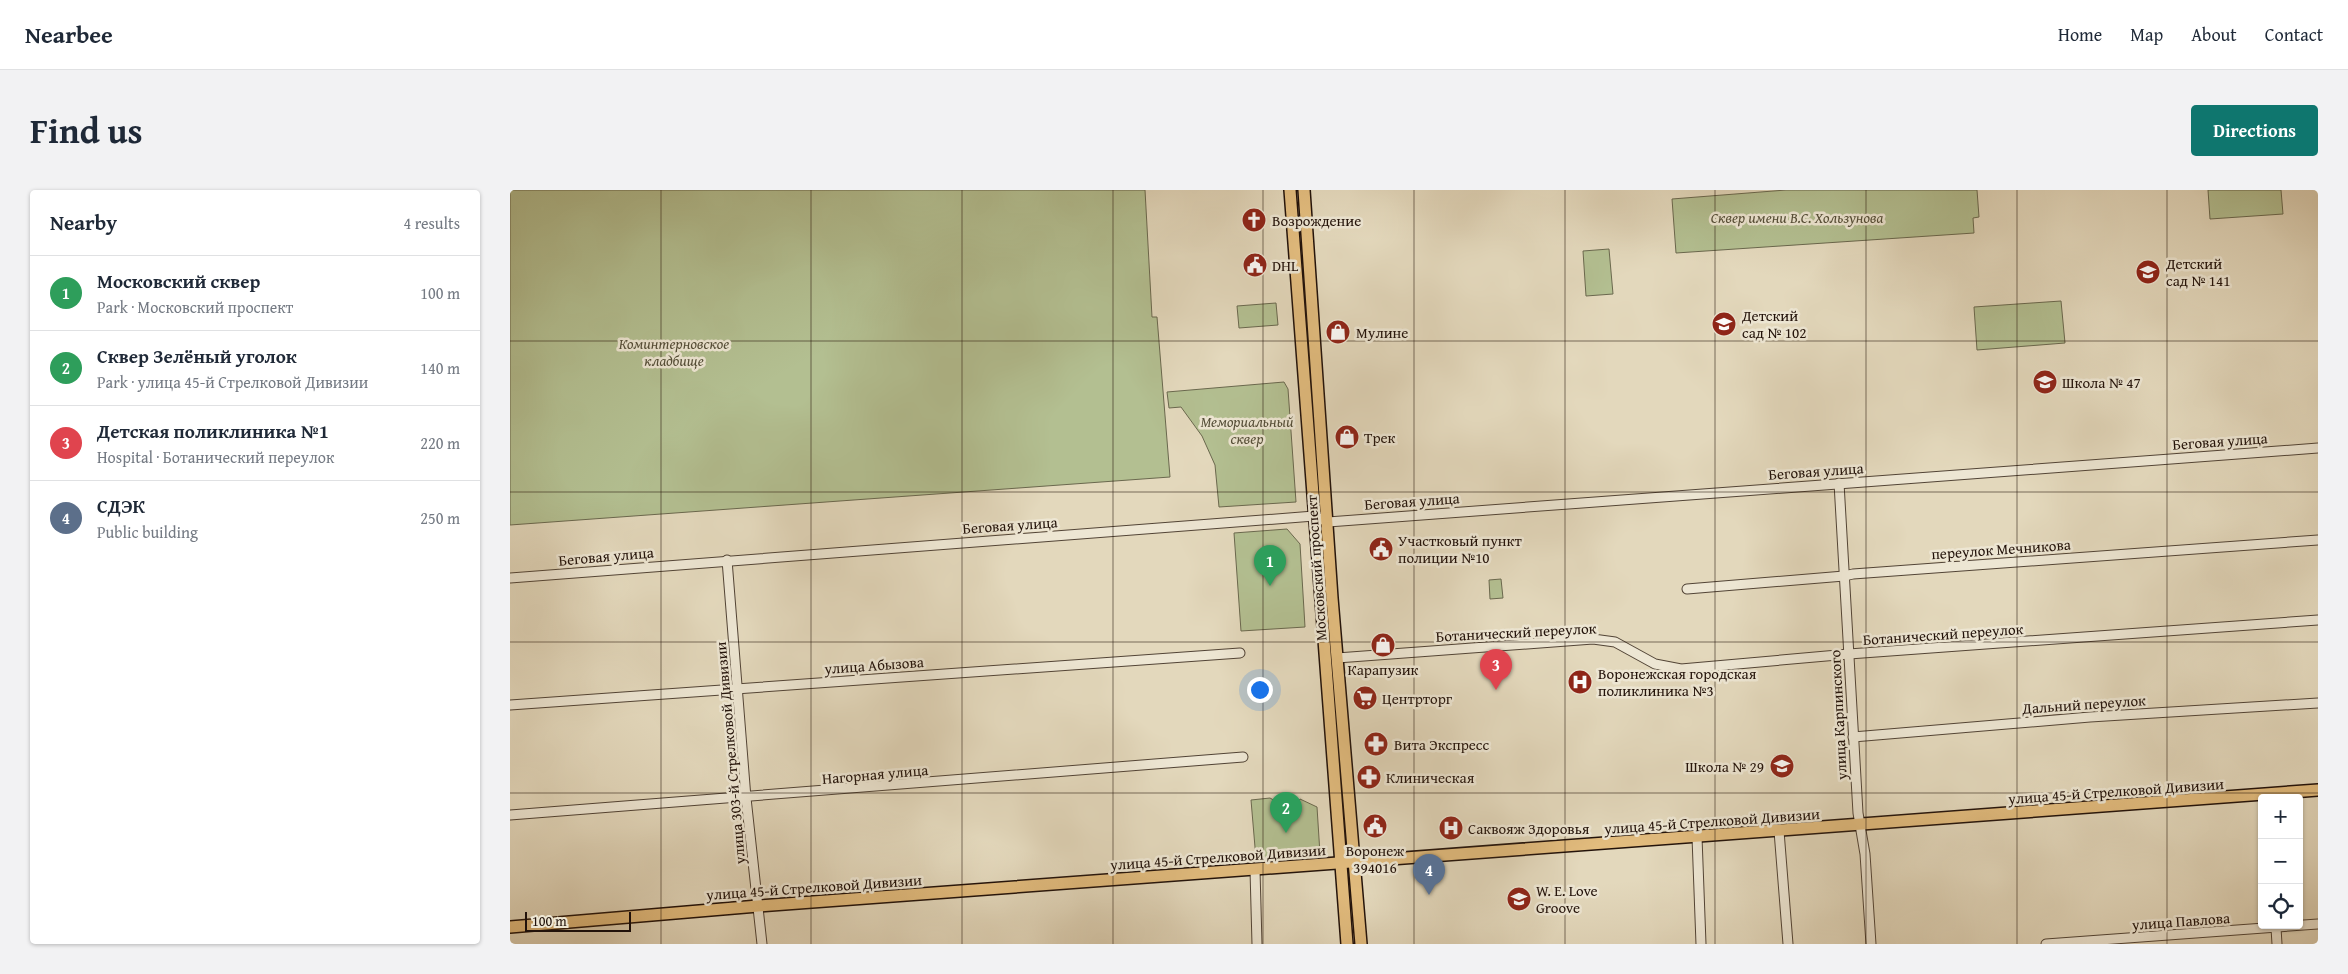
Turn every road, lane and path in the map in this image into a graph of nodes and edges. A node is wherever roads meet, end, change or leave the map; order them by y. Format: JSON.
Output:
{"nodes":[{"id":1,"x":1290,"y":190,"type":"edge"},
{"id":2,"x":1304,"y":190,"type":"edge"},
{"id":3,"x":2318,"y":448,"type":"edge"},
{"id":4,"x":1839,"y":483,"type":"junction"},
{"id":5,"x":1314,"y":516,"type":"junction"},
{"id":6,"x":1328,"y":522,"type":"junction"},
{"id":7,"x":2318,"y":540,"type":"edge"},
{"id":8,"x":727,"y":560,"type":"junction"},
{"id":9,"x":1844,"y":576,"type":"junction"},
{"id":10,"x":510,"y":578,"type":"edge"},
{"id":11,"x":1687,"y":589,"type":"dead end"},
{"id":12,"x":2318,"y":620,"type":"edge"},
{"id":13,"x":1240,"y":653,"type":"dead end"},
{"id":14,"x":1848,"y":654,"type":"junction"},
{"id":15,"x":1337,"y":658,"type":"junction"},
{"id":16,"x":738,"y":689,"type":"junction"},
{"id":17,"x":2318,"y":702,"type":"edge"},
{"id":18,"x":510,"y":705,"type":"edge"},
{"id":19,"x":1853,"y":737,"type":"junction"},
{"id":20,"x":1243,"y":757,"type":"dead end"},
{"id":21,"x":2318,"y":790,"type":"edge"},
{"id":22,"x":746,"y":798,"type":"junction"},
{"id":23,"x":510,"y":815,"type":"edge"},
{"id":24,"x":1860,"y":826,"type":"junction"},
{"id":25,"x":1779,"y":831,"type":"junction"},
{"id":26,"x":1697,"y":837,"type":"junction"},
{"id":27,"x":1342,"y":862,"type":"junction"},
{"id":28,"x":1355,"y":862,"type":"junction"},
{"id":29,"x":1255,"y":870,"type":"junction"},
{"id":30,"x":758,"y":906,"type":"junction"},
{"id":31,"x":2318,"y":924,"type":"edge"},
{"id":32,"x":2303,"y":925,"type":"edge"},
{"id":33,"x":510,"y":927,"type":"edge"},
{"id":34,"x":2268,"y":929,"type":"edge"},
{"id":35,"x":2276,"y":929,"type":"edge"},
{"id":36,"x":2176,"y":940,"type":"edge"},
{"id":37,"x":2076,"y":943,"type":"edge"},
{"id":38,"x":762,"y":944,"type":"edge"},
{"id":39,"x":1257,"y":944,"type":"edge"},
{"id":40,"x":1347,"y":944,"type":"edge"},
{"id":41,"x":1361,"y":944,"type":"edge"},
{"id":42,"x":1701,"y":944,"type":"edge"},
{"id":43,"x":1788,"y":944,"type":"edge"},
{"id":44,"x":1871,"y":944,"type":"edge"},
{"id":45,"x":2046,"y":944,"type":"edge"},
{"id":46,"x":2277,"y":944,"type":"edge"}],
"edges":[{"from":1,"to":5,"type":"main road","name":"Московский проспект"},
{"from":2,"to":6,"type":"main road","name":"Московский проспект"},
{"from":3,"to":4,"type":"street","name":"Беговая улица"},
{"from":4,"to":6,"type":"street","name":"Беговая улица"},
{"from":4,"to":9,"type":"street","name":"улица Карпинского"},
{"from":5,"to":6,"type":"street","name":"Беговая улица"},
{"from":5,"to":8,"type":"street","name":"Беговая улица"},
{"from":5,"to":27,"type":"main road","name":"Московский проспект"},
{"from":6,"to":15,"type":"main road","name":"Московский проспект"},
{"from":7,"to":9,"type":"street","name":"переулок Мечникова"},
{"from":8,"to":10,"type":"street","name":"Беговая улица"},
{"from":8,"to":16,"type":"street","name":"улица 303-й Стрелковой Дивизии"},
{"from":9,"to":11,"type":"street","name":"переулок Мечникова"},
{"from":9,"to":14,"type":"street","name":"улица Карпинского"},
{"from":12,"to":14,"type":"street","name":"Ботанический переулок"},
{"from":13,"to":16,"type":"street","name":"улица Абызова"},
{"from":14,"to":15,"type":"street","name":"Ботанический переулок"},
{"from":14,"to":19,"type":"street","name":"улица Карпинского"},
{"from":15,"to":28,"type":"main road","name":"Московский проспект"},
{"from":16,"to":18,"type":"street","name":"улица Абызова"},
{"from":16,"to":22,"type":"street","name":"улица 303-й Стрелковой Дивизии"},
{"from":17,"to":19,"type":"street","name":"Дальний переулок"},
{"from":19,"to":24,"type":"street","name":"улица Карпинского"},
{"from":20,"to":22,"type":"street","name":"Нагорная улица"},
{"from":21,"to":24,"type":"main road","name":"улица 45-й Стрелковой Дивизии"},
{"from":22,"to":23,"type":"street","name":"Нагорная улица"},
{"from":22,"to":30,"type":"street","name":"улица 303-й Стрелковой Дивизии"},
{"from":24,"to":25,"type":"main road","name":"улица 45-й Стрелковой Дивизии"},
{"from":24,"to":44,"type":"street","name":"улица Карпинского"},
{"from":25,"to":26,"type":"main road","name":"улица 45-й Стрелковой Дивизии"},
{"from":25,"to":43,"type":"street"},
{"from":26,"to":28,"type":"main road","name":"улица 45-й Стрелковой Дивизии"},
{"from":26,"to":42,"type":"street"},
{"from":27,"to":28,"type":"main road","name":"улица 45-й Стрелковой Дивизии"},
{"from":27,"to":29,"type":"main road","name":"улица 45-й Стрелковой Дивизии"},
{"from":27,"to":40,"type":"main road","name":"Московский проспект"},
{"from":28,"to":41,"type":"main road","name":"Московский проспект"},
{"from":29,"to":30,"type":"main road","name":"улица 45-й Стрелковой Дивизии"},
{"from":29,"to":39,"type":"street"},
{"from":30,"to":33,"type":"main road","name":"улица 45-й Стрелковой Дивизии"},
{"from":30,"to":38,"type":"street","name":"улица 303-й Стрелковой Дивизии"},
{"from":31,"to":32,"type":"street","name":"улица Павлова"},
{"from":34,"to":36,"type":"street","name":"улица Павлова"},
{"from":35,"to":46,"type":"street"},
{"from":36,"to":37,"type":"street","name":"улица Павлова"},
{"from":37,"to":45,"type":"street","name":"улица Павлова"}]}
